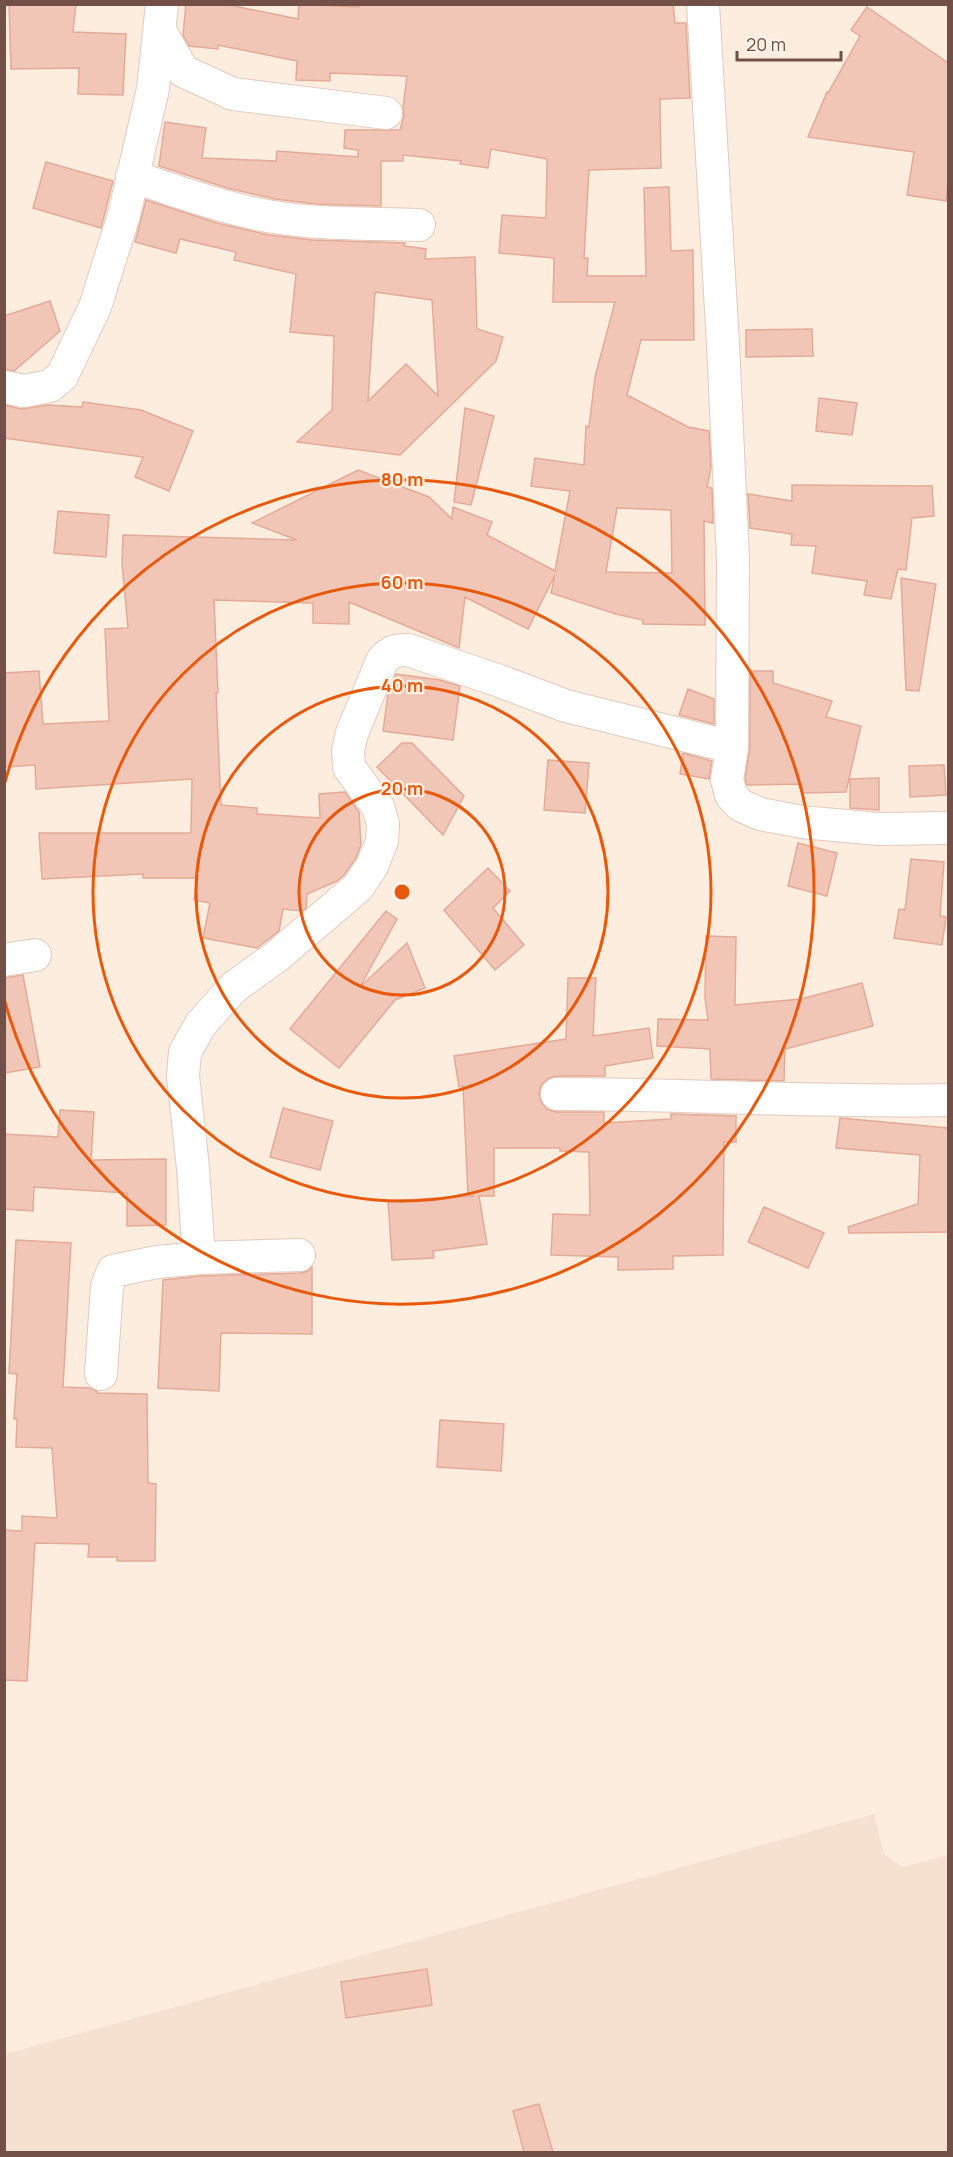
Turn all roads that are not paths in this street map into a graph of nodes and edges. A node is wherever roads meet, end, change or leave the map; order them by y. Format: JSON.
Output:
{"nodes":[{"id":1,"x":703,"y":4,"type":"edge"},
{"id":2,"x":161,"y":18,"type":"edge"},
{"id":3,"x":386,"y":113,"type":"dead end"},
{"id":4,"x":132,"y":176,"type":"junction"},
{"id":5,"x":418,"y":225,"type":"dead end"},
{"id":6,"x":4,"y":387,"type":"edge"},
{"id":7,"x":732,"y":747,"type":"junction"},
{"id":8,"x":948,"y":828,"type":"edge"},
{"id":9,"x":35,"y":955,"type":"dead end"},
{"id":10,"x":4,"y":960,"type":"edge"},
{"id":11,"x":557,"y":1094,"type":"dead end"},
{"id":12,"x":948,"y":1100,"type":"edge"},
{"id":13,"x":299,"y":1255,"type":"dead end"},
{"id":14,"x":199,"y":1258,"type":"junction"},
{"id":15,"x":101,"y":1374,"type":"dead end"}],
"edges":[{"from":1,"to":7,"type":"street"},
{"from":2,"to":3,"type":"street"},
{"from":2,"to":4,"type":"street"},
{"from":4,"to":5,"type":"street"},
{"from":4,"to":6,"type":"street"},
{"from":7,"to":8,"type":"street"},
{"from":7,"to":14,"type":"street"},
{"from":9,"to":10,"type":"street"},
{"from":11,"to":12,"type":"street"},
{"from":13,"to":14,"type":"street"},
{"from":14,"to":15,"type":"street"}]}
